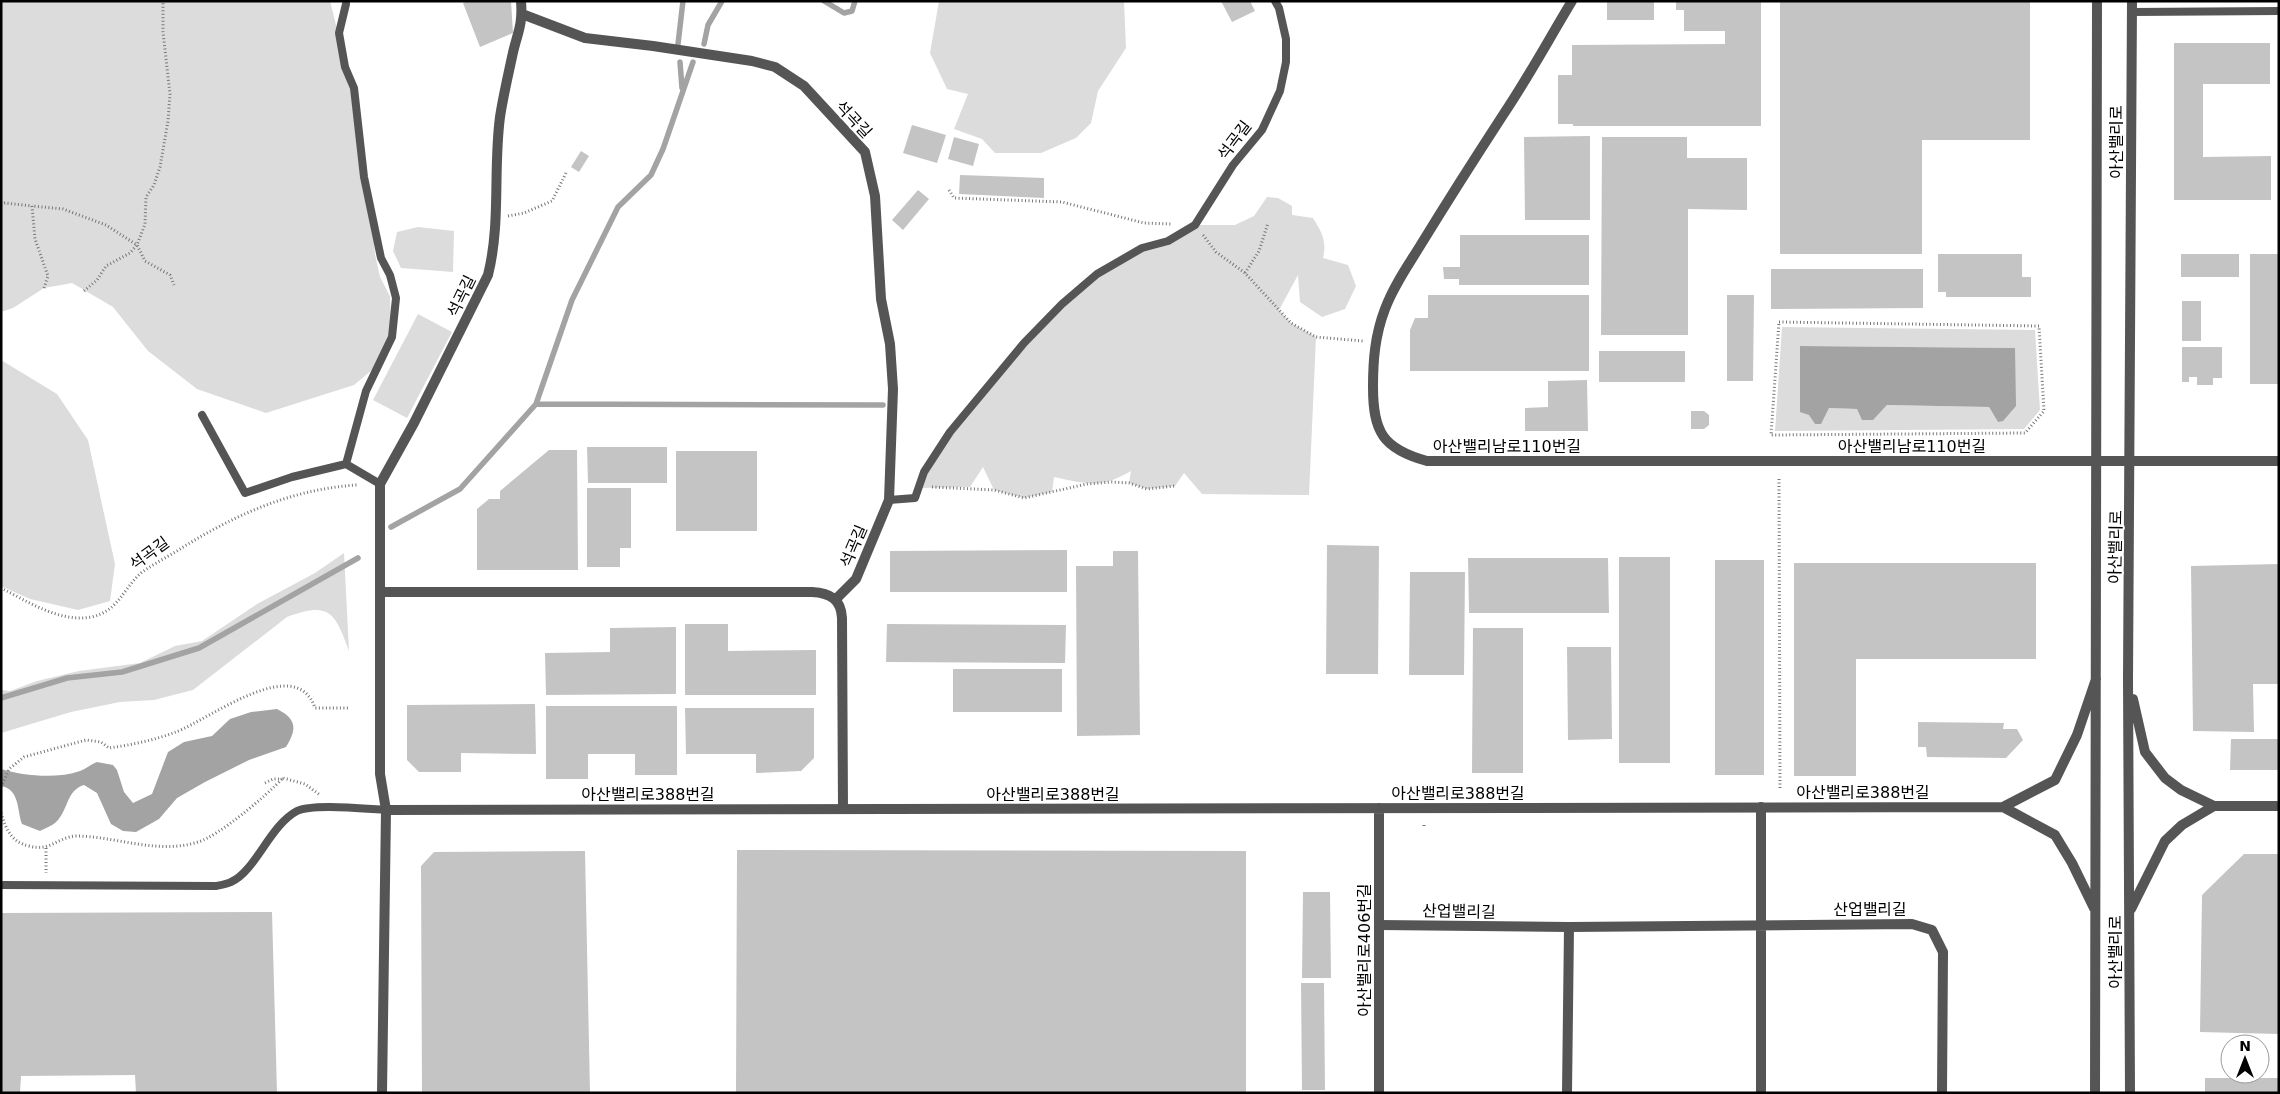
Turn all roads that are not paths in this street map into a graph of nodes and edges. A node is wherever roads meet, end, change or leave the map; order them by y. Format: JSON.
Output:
{"nodes":[{"id":1,"x":521,"y":1,"type":"edge"},
{"id":2,"x":1275,"y":1,"type":"edge"},
{"id":3,"x":1572,"y":1,"type":"edge"},
{"id":4,"x":2097,"y":1,"type":"edge"},
{"id":5,"x":346,"y":4,"type":"dead end"},
{"id":6,"x":2132,"y":7,"type":"edge"},
{"id":7,"x":2279,"y":11,"type":"edge"},
{"id":8,"x":522,"y":14,"type":"junction"},
{"id":9,"x":202,"y":415,"type":"dead end"},
{"id":10,"x":2097,"y":460,"type":"junction"},
{"id":11,"x":2131,"y":460,"type":"junction"},
{"id":12,"x":2279,"y":461,"type":"edge"},
{"id":13,"x":346,"y":464,"type":"junction"},
{"id":14,"x":380,"y":484,"type":"junction"},
{"id":15,"x":889,"y":500,"type":"junction"},
{"id":16,"x":380,"y":592,"type":"junction"},
{"id":17,"x":836,"y":599,"type":"junction"},
{"id":18,"x":2096,"y":679,"type":"junction"},
{"id":19,"x":2128,"y":680,"type":"junction"},
{"id":20,"x":2214,"y":806,"type":"junction"},
{"id":21,"x":2279,"y":806,"type":"edge"},
{"id":22,"x":2003,"y":807,"type":"junction"},
{"id":23,"x":1379,"y":808,"type":"junction"},
{"id":24,"x":1761,"y":808,"type":"junction"},
{"id":25,"x":843,"y":809,"type":"junction"},
{"id":26,"x":386,"y":810,"type":"junction"},
{"id":27,"x":1,"y":885,"type":"edge"},
{"id":28,"x":2096,"y":911,"type":"junction"},
{"id":29,"x":2130,"y":911,"type":"junction"},
{"id":30,"x":1761,"y":924,"type":"junction"},
{"id":31,"x":1379,"y":925,"type":"junction"},
{"id":32,"x":1569,"y":927,"type":"junction"},
{"id":33,"x":382,"y":1093,"type":"edge"},
{"id":34,"x":1379,"y":1093,"type":"edge"},
{"id":35,"x":1567,"y":1093,"type":"edge"},
{"id":36,"x":1761,"y":1093,"type":"edge"},
{"id":37,"x":1942,"y":1093,"type":"edge"},
{"id":38,"x":2095,"y":1093,"type":"edge"},
{"id":39,"x":2130,"y":1093,"type":"edge"}],
"edges":[{"from":1,"to":8,"type":"street","name":"석곡길"},
{"from":2,"to":15,"type":"lane","name":"석곡길"},
{"from":3,"to":10,"type":"street","name":"아산밸리남로110번길"},
{"from":4,"to":10,"type":"street","name":"아산밸리로"},
{"from":5,"to":13,"type":"lane"},
{"from":6,"to":7,"type":"lane"},
{"from":6,"to":11,"type":"street","name":"아산밸리로"},
{"from":8,"to":14,"type":"street","name":"석곡길"},
{"from":8,"to":15,"type":"street","name":"석곡길"},
{"from":9,"to":13,"type":"lane"},
{"from":10,"to":11,"type":"street","name":"아산밸리남로110번길"},
{"from":10,"to":18,"type":"street","name":"아산밸리로"},
{"from":11,"to":12,"type":"street","name":"아산밸리남로110번길"},
{"from":11,"to":19,"type":"street","name":"아산밸리로"},
{"from":13,"to":14,"type":"lane"},
{"from":14,"to":16,"type":"street","name":"석곡길"},
{"from":15,"to":17,"type":"street","name":"석곡길"},
{"from":16,"to":17,"type":"street"},
{"from":16,"to":26,"type":"street","name":"석곡길"},
{"from":17,"to":25,"type":"street"},
{"from":18,"to":22,"type":"street"},
{"from":18,"to":28,"type":"street","name":"아산밸리로"},
{"from":19,"to":20,"type":"street"},
{"from":19,"to":29,"type":"street","name":"아산밸리로"},
{"from":20,"to":21,"type":"street"},
{"from":20,"to":29,"type":"street"},
{"from":22,"to":24,"type":"street","name":"아산밸리로388번길"},
{"from":22,"to":28,"type":"street"},
{"from":23,"to":24,"type":"street","name":"아산밸리로388번길"},
{"from":23,"to":25,"type":"street","name":"아산밸리로388번길"},
{"from":23,"to":31,"type":"street","name":"아산밸리로406번길"},
{"from":24,"to":30,"type":"street"},
{"from":25,"to":26,"type":"street","name":"아산밸리로388번길"},
{"from":26,"to":27,"type":"lane"},
{"from":26,"to":33,"type":"street"},
{"from":28,"to":38,"type":"street","name":"아산밸리로"},
{"from":29,"to":39,"type":"street","name":"아산밸리로"},
{"from":30,"to":32,"type":"street","name":"산업밸리길"},
{"from":30,"to":36,"type":"street"},
{"from":30,"to":37,"type":"street","name":"산업밸리길"},
{"from":31,"to":32,"type":"street","name":"산업밸리길"},
{"from":31,"to":34,"type":"street","name":"아산밸리로406번길"},
{"from":32,"to":35,"type":"street"}]}
